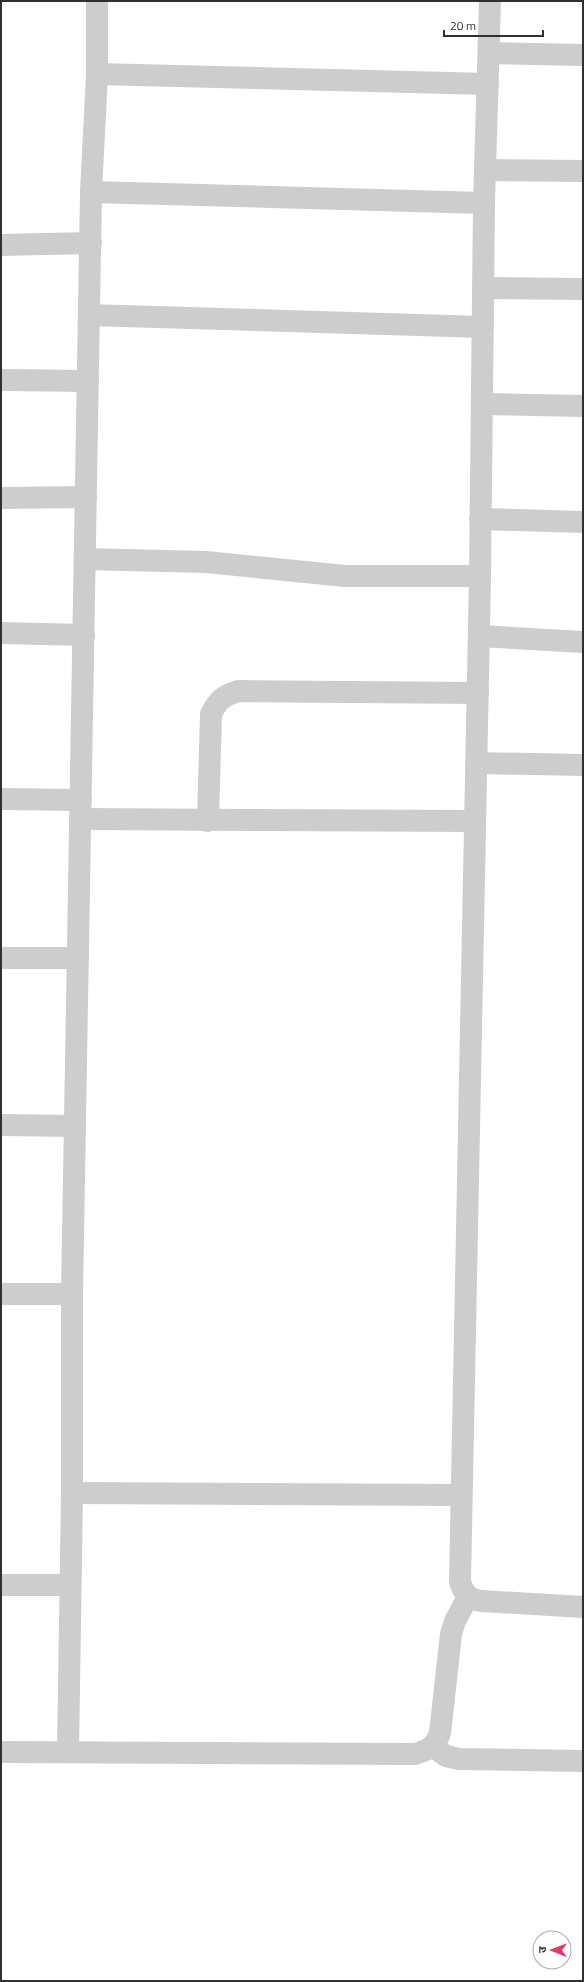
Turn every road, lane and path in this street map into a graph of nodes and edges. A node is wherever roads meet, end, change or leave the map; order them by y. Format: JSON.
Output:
{"nodes":[{"id":1,"x":97,"y":1,"type":"edge"},
{"id":2,"x":490,"y":1,"type":"edge"},
{"id":3,"x":489,"y":52,"type":"junction"},
{"id":4,"x":583,"y":55,"type":"edge"},
{"id":5,"x":97,"y":74,"type":"junction"},
{"id":6,"x":488,"y":84,"type":"junction"},
{"id":7,"x":485,"y":170,"type":"junction"},
{"id":8,"x":583,"y":170,"type":"edge"},
{"id":9,"x":91,"y":192,"type":"junction"},
{"id":10,"x":484,"y":203,"type":"junction"},
{"id":11,"x":92,"y":243,"type":"junction"},
{"id":12,"x":1,"y":244,"type":"edge"},
{"id":13,"x":484,"y":288,"type":"junction"},
{"id":14,"x":583,"y":289,"type":"edge"},
{"id":15,"x":89,"y":315,"type":"junction"},
{"id":16,"x":483,"y":327,"type":"junction"},
{"id":17,"x":1,"y":380,"type":"edge"},
{"id":18,"x":88,"y":381,"type":"junction"},
{"id":19,"x":482,"y":404,"type":"junction"},
{"id":20,"x":583,"y":406,"type":"edge"},
{"id":21,"x":86,"y":497,"type":"junction"},
{"id":22,"x":1,"y":498,"type":"edge"},
{"id":23,"x":480,"y":519,"type":"junction"},
{"id":24,"x":583,"y":522,"type":"edge"},
{"id":25,"x":85,"y":559,"type":"junction"},
{"id":26,"x":480,"y":576,"type":"junction"},
{"id":27,"x":1,"y":633,"type":"edge"},
{"id":28,"x":84,"y":634,"type":"junction"},
{"id":29,"x":478,"y":636,"type":"junction"},
{"id":30,"x":583,"y":642,"type":"edge"},
{"id":31,"x":478,"y":693,"type":"junction"},
{"id":32,"x":476,"y":763,"type":"junction"},
{"id":33,"x":583,"y":765,"type":"edge"},
{"id":34,"x":1,"y":798,"type":"edge"},
{"id":35,"x":80,"y":809,"type":"junction"},
{"id":36,"x":208,"y":821,"type":"junction"},
{"id":37,"x":475,"y":821,"type":"junction"},
{"id":38,"x":1,"y":958,"type":"edge"},
{"id":39,"x":78,"y":958,"type":"junction"},
{"id":40,"x":1,"y":1125,"type":"edge"},
{"id":41,"x":75,"y":1126,"type":"junction"},
{"id":42,"x":1,"y":1294,"type":"edge"},
{"id":43,"x":72,"y":1294,"type":"junction"},
{"id":44,"x":72,"y":1492,"type":"junction"},
{"id":45,"x":461,"y":1495,"type":"junction"},
{"id":46,"x":1,"y":1585,"type":"edge"},
{"id":47,"x":70,"y":1585,"type":"junction"},
{"id":48,"x":468,"y":1597,"type":"junction"},
{"id":49,"x":583,"y":1607,"type":"edge"},
{"id":50,"x":433,"y":1747,"type":"junction"},
{"id":51,"x":1,"y":1752,"type":"edge"},
{"id":52,"x":68,"y":1752,"type":"junction"},
{"id":53,"x":583,"y":1761,"type":"edge"}],
"edges":[{"from":1,"to":5,"type":"street"},
{"from":2,"to":3,"type":"street"},
{"from":3,"to":4,"type":"street"},
{"from":3,"to":6,"type":"street"},
{"from":5,"to":6,"type":"street"},
{"from":5,"to":9,"type":"street"},
{"from":6,"to":7,"type":"street"},
{"from":7,"to":8,"type":"street"},
{"from":7,"to":10,"type":"street"},
{"from":9,"to":10,"type":"street"},
{"from":9,"to":11,"type":"street"},
{"from":10,"to":13,"type":"street"},
{"from":11,"to":12,"type":"street"},
{"from":11,"to":15,"type":"street"},
{"from":13,"to":14,"type":"street"},
{"from":13,"to":16,"type":"street"},
{"from":15,"to":16,"type":"street"},
{"from":15,"to":18,"type":"street"},
{"from":16,"to":19,"type":"street"},
{"from":17,"to":18,"type":"street"},
{"from":18,"to":21,"type":"street"},
{"from":19,"to":20,"type":"street"},
{"from":19,"to":23,"type":"street"},
{"from":21,"to":22,"type":"street"},
{"from":21,"to":25,"type":"street"},
{"from":23,"to":24,"type":"street"},
{"from":23,"to":26,"type":"street"},
{"from":25,"to":26,"type":"street"},
{"from":25,"to":28,"type":"street"},
{"from":26,"to":29,"type":"street"},
{"from":27,"to":28,"type":"street"},
{"from":28,"to":35,"type":"street"},
{"from":29,"to":30,"type":"street"},
{"from":29,"to":31,"type":"street"},
{"from":31,"to":32,"type":"street"},
{"from":31,"to":36,"type":"street"},
{"from":32,"to":33,"type":"street"},
{"from":32,"to":37,"type":"street"},
{"from":34,"to":35,"type":"street"},
{"from":35,"to":36,"type":"street"},
{"from":35,"to":39,"type":"street"},
{"from":36,"to":37,"type":"street"},
{"from":37,"to":45,"type":"street"},
{"from":38,"to":39,"type":"street"},
{"from":39,"to":41,"type":"street"},
{"from":40,"to":41,"type":"street"},
{"from":41,"to":43,"type":"street"},
{"from":42,"to":43,"type":"street"},
{"from":43,"to":44,"type":"street"},
{"from":44,"to":45,"type":"street"},
{"from":44,"to":47,"type":"street"},
{"from":45,"to":48,"type":"street"},
{"from":46,"to":47,"type":"street"},
{"from":47,"to":52,"type":"street"},
{"from":48,"to":49,"type":"street"},
{"from":48,"to":50,"type":"street"},
{"from":50,"to":52,"type":"street"},
{"from":50,"to":53,"type":"street"},
{"from":51,"to":52,"type":"street"}]}
